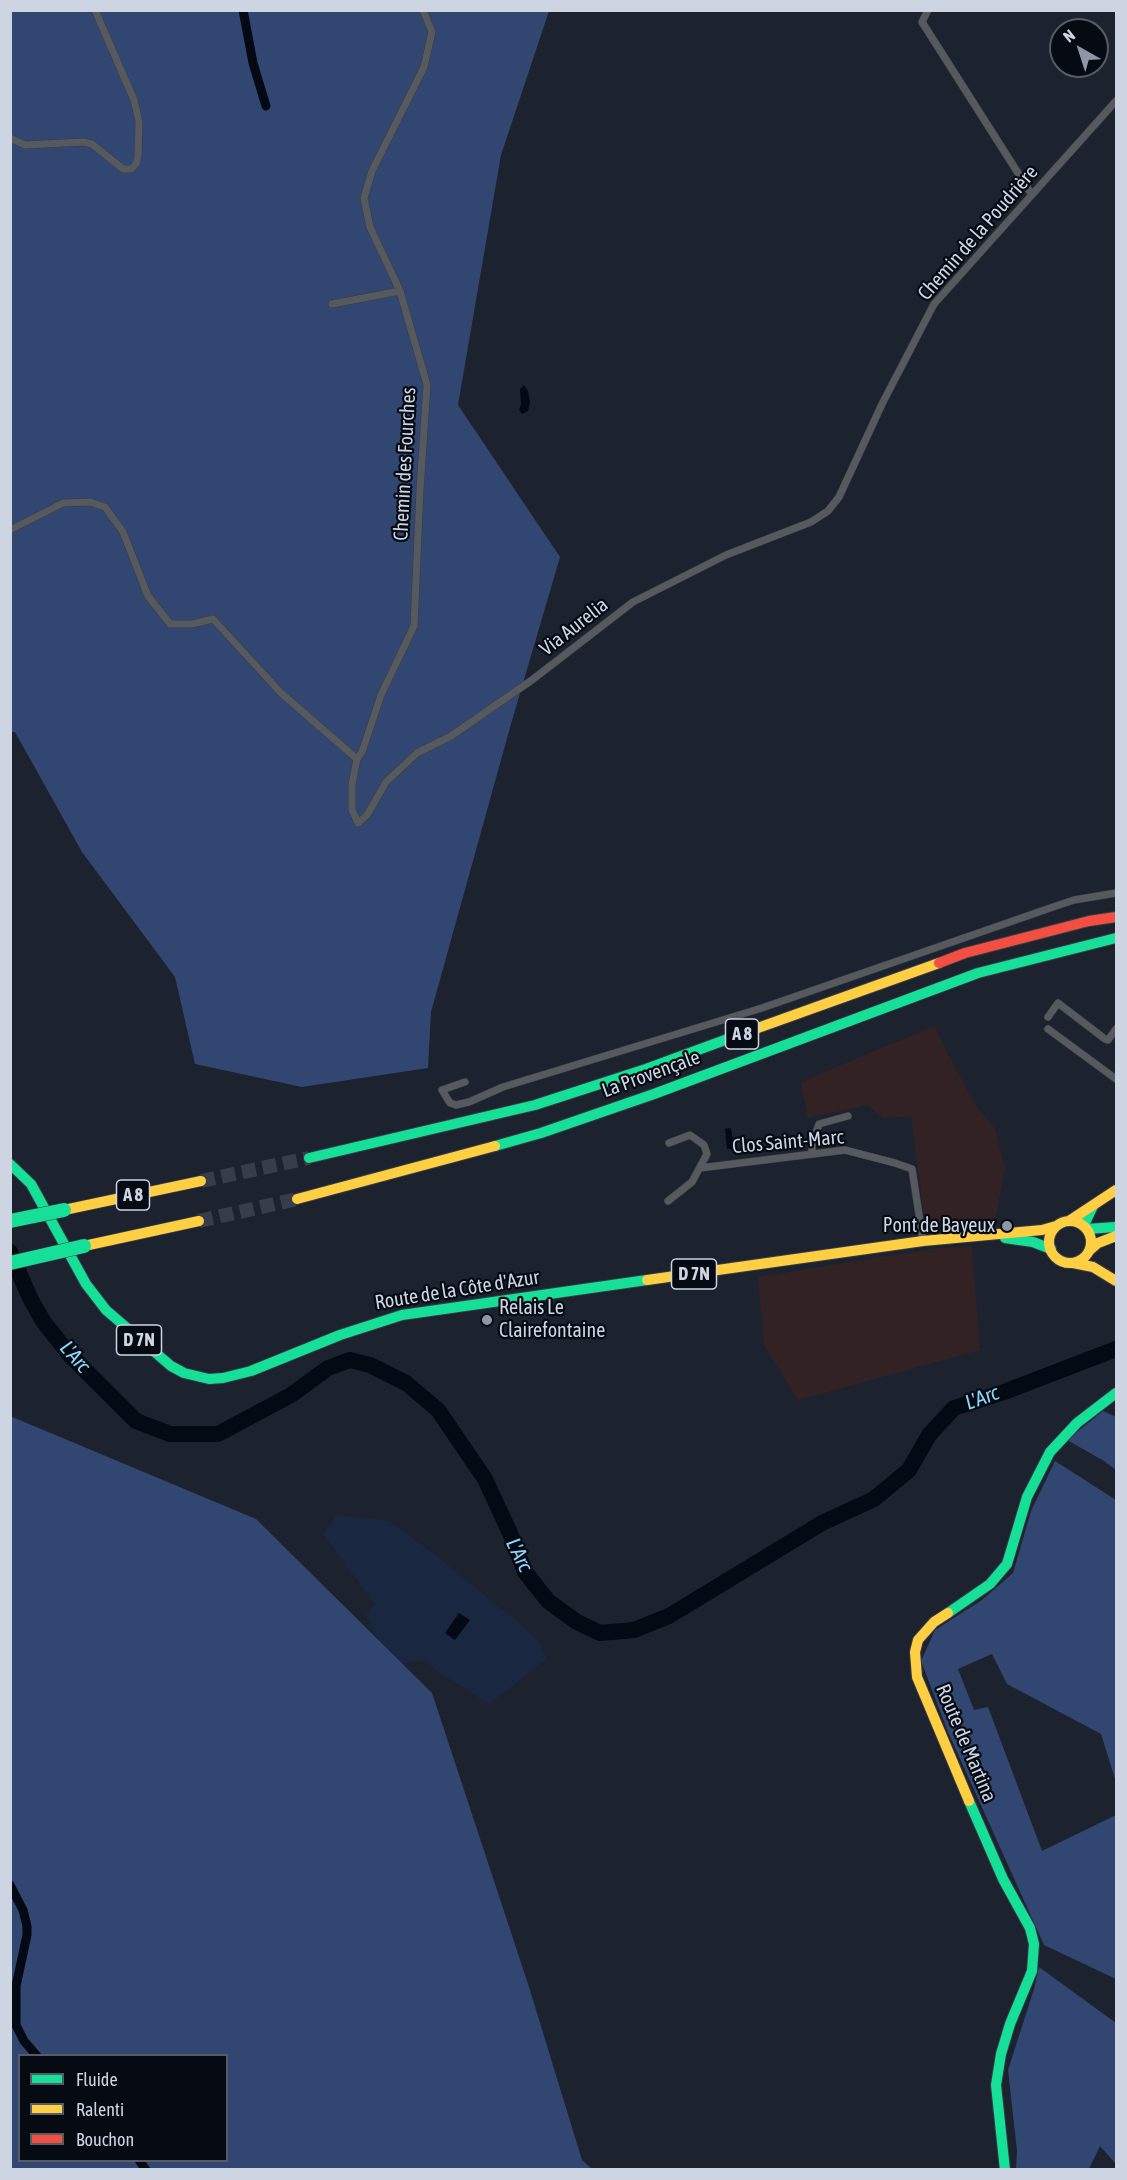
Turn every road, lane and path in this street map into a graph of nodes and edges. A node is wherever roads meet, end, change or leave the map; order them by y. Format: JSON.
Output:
{"nodes":[{"id":1,"x":96,"y":10,"type":"edge"},
{"id":2,"x":423,"y":10,"type":"edge"},
{"id":3,"x":928,"y":10,"type":"edge"},
{"id":4,"x":1116,"y":101,"type":"edge"},
{"id":5,"x":10,"y":138,"type":"edge"},
{"id":6,"x":1032,"y":195,"type":"junction"},
{"id":7,"x":400,"y":291,"type":"junction"},
{"id":8,"x":332,"y":304,"type":"dead end"},
{"id":9,"x":839,"y":497,"type":"joint"},
{"id":10,"x":10,"y":530,"type":"edge"},
{"id":11,"x":357,"y":759,"type":"junction"},
{"id":12,"x":358,"y":823,"type":"joint"},
{"id":13,"x":1116,"y":893,"type":"edge"},
{"id":14,"x":1116,"y":917,"type":"edge"},
{"id":15,"x":1116,"y":938,"type":"edge"},
{"id":16,"x":1048,"y":1017,"type":"dead end"},
{"id":17,"x":1048,"y":1029,"type":"dead end"},
{"id":18,"x":1116,"y":1029,"type":"edge"},
{"id":19,"x":1116,"y":1079,"type":"edge"},
{"id":20,"x":465,"y":1082,"type":"dead end"},
{"id":21,"x":848,"y":1116,"type":"dead end"},
{"id":22,"x":669,"y":1143,"type":"dead end"},
{"id":23,"x":812,"y":1154,"type":"junction"},
{"id":24,"x":309,"y":1158,"type":"tunnel mouth"},
{"id":25,"x":10,"y":1164,"type":"edge"},
{"id":26,"x":700,"y":1168,"type":"junction"},
{"id":27,"x":201,"y":1180,"type":"tunnel mouth"},
{"id":28,"x":1116,"y":1190,"type":"edge"},
{"id":29,"x":297,"y":1199,"type":"tunnel mouth"},
{"id":30,"x":668,"y":1201,"type":"dead end"},
{"id":31,"x":1093,"y":1206,"type":"junction"},
{"id":32,"x":10,"y":1221,"type":"edge"},
{"id":33,"x":199,"y":1221,"type":"tunnel mouth"},
{"id":34,"x":1063,"y":1223,"type":"junction"},
{"id":35,"x":1085,"y":1227,"type":"junction"},
{"id":36,"x":1116,"y":1227,"type":"edge"},
{"id":37,"x":984,"y":1234,"type":"junction"},
{"id":38,"x":1116,"y":1236,"type":"edge"},
{"id":39,"x":923,"y":1240,"type":"junction"},
{"id":40,"x":1051,"y":1249,"type":"junction"},
{"id":41,"x":1090,"y":1258,"type":"junction"},
{"id":42,"x":10,"y":1263,"type":"edge"},
{"id":43,"x":1116,"y":1281,"type":"edge"},
{"id":44,"x":1116,"y":1393,"type":"edge"},
{"id":45,"x":1005,"y":2169,"type":"edge"}],
"edges":[{"from":1,"to":5,"type":"street"},
{"from":2,"to":7,"type":"street","name":"Chemin des Fourches"},
{"from":3,"to":6,"type":"street"},
{"from":4,"to":6,"type":"street","name":"Chemin de la Poudrière"},
{"from":6,"to":9,"type":"street","name":"Chemin de la Poudrière"},
{"from":7,"to":8,"type":"street"},
{"from":7,"to":11,"type":"street","name":"Chemin des Fourches"},
{"from":9,"to":12,"type":"street","name":"Via Aurelia"},
{"from":10,"to":11,"type":"street"},
{"from":11,"to":12,"type":"street","name":"Chemin des Fourches"},
{"from":13,"to":20,"type":"street"},
{"from":14,"to":24,"type":"main road","name":"La Provençale","number":"A 8"},
{"from":15,"to":29,"type":"main road","name":"La Provençale","number":"A 8"},
{"from":16,"to":18,"type":"street"},
{"from":17,"to":19,"type":"street"},
{"from":21,"to":23,"type":"street"},
{"from":22,"to":26,"type":"street"},
{"from":23,"to":26,"type":"street","name":"Clos Saint-Marc"},
{"from":23,"to":39,"type":"street","name":"Clos Saint-Marc"},
{"from":25,"to":39,"type":"main road","name":"Route de la Côte d'Azur","number":"D 7N"},
{"from":26,"to":30,"type":"street"},
{"from":27,"to":32,"type":"main road","number":"A 8","bridge":true},
{"from":28,"to":31,"type":"main road"},
{"from":31,"to":34,"type":"main road"},
{"from":31,"to":35,"type":"main road"},
{"from":33,"to":42,"type":"main road","number":"A 8","bridge":true},
{"from":34,"to":35,"type":"main road"},
{"from":34,"to":37,"type":"main road","name":"Route de la Côte d'Azur","number":"D 7N"},
{"from":34,"to":40,"type":"main road"},
{"from":35,"to":36,"type":"main road"},
{"from":35,"to":41,"type":"main road"},
{"from":37,"to":39,"type":"main road","name":"Route de la Côte d'Azur","number":"D 7N"},
{"from":37,"to":40,"type":"main road","name":"Route de la Côte d'Azur","number":"D 7N"},
{"from":38,"to":41,"type":"main road"},
{"from":40,"to":41,"type":"main road"},
{"from":41,"to":43,"type":"main road"},
{"from":44,"to":45,"type":"main road","name":"Route de Martina"}]}
